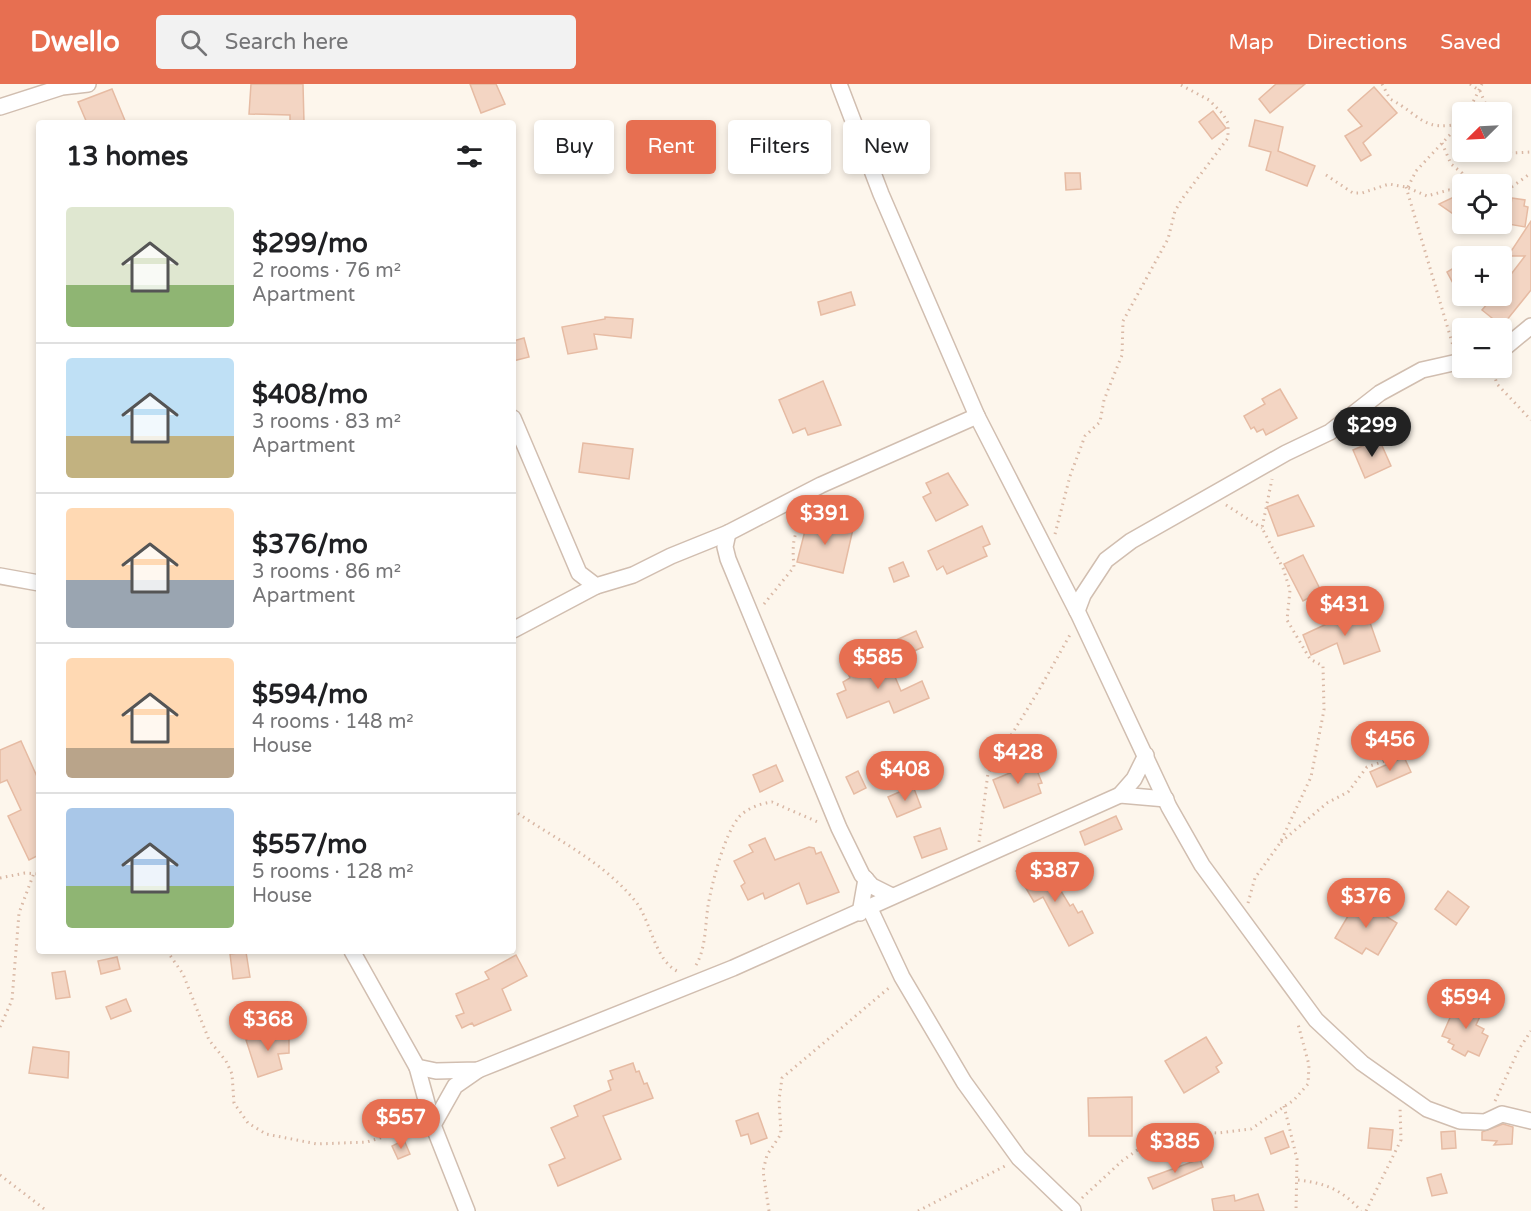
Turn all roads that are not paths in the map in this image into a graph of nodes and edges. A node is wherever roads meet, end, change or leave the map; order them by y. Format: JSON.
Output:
{"nodes":[{"id":1,"x":88,"y":84,"type":"edge"},
{"id":2,"x":839,"y":84,"type":"edge"},
{"id":3,"x":60,"y":86,"type":"edge"},
{"id":4,"x":0,"y":107,"type":"edge"},
{"id":5,"x":1531,"y":326,"type":"edge"},
{"id":6,"x":1512,"y":342,"type":"edge"},
{"id":7,"x":1452,"y":363,"type":"edge"},
{"id":8,"x":977,"y":416,"type":"junction"},
{"id":9,"x":516,"y":425,"type":"edge"},
{"id":10,"x":728,"y":533,"type":"junction"},
{"id":11,"x":0,"y":576,"type":"edge"},
{"id":12,"x":36,"y":582,"type":"edge"},
{"id":13,"x":596,"y":586,"type":"junction"},
{"id":14,"x":1078,"y":613,"type":"junction"},
{"id":15,"x":516,"y":628,"type":"edge"},
{"id":16,"x":1146,"y":755,"type":"junction"},
{"id":17,"x":1120,"y":795,"type":"junction"},
{"id":18,"x":1166,"y":799,"type":"junction"},
{"id":19,"x":866,"y":879,"type":"junction"},
{"id":20,"x":892,"y":896,"type":"junction"},
{"id":21,"x":865,"y":911,"type":"junction"},
{"id":22,"x":354,"y":954,"type":"edge"},
{"id":23,"x":417,"y":1067,"type":"junction"},
{"id":24,"x":478,"y":1070,"type":"junction"},
{"id":25,"x":1531,"y":1121,"type":"edge"},
{"id":26,"x":432,"y":1123,"type":"junction"},
{"id":27,"x":1073,"y":1210,"type":"edge"},
{"id":28,"x":468,"y":1211,"type":"edge"}],
"edges":[{"from":1,"to":3,"type":"street"},
{"from":2,"to":8,"type":"street"},
{"from":3,"to":4,"type":"street"},
{"from":5,"to":6,"type":"street"},
{"from":7,"to":14,"type":"street"},
{"from":8,"to":10,"type":"street"},
{"from":8,"to":14,"type":"street"},
{"from":9,"to":13,"type":"street"},
{"from":10,"to":13,"type":"street"},
{"from":10,"to":19,"type":"street"},
{"from":11,"to":12,"type":"street"},
{"from":13,"to":15,"type":"street"},
{"from":14,"to":16,"type":"street"},
{"from":16,"to":17,"type":"street"},
{"from":16,"to":18,"type":"street"},
{"from":17,"to":18,"type":"street"},
{"from":17,"to":20,"type":"street"},
{"from":18,"to":25,"type":"street"},
{"from":19,"to":20,"type":"street"},
{"from":19,"to":21,"type":"street"},
{"from":20,"to":21,"type":"street"},
{"from":21,"to":24,"type":"street"},
{"from":21,"to":27,"type":"street"},
{"from":22,"to":23,"type":"street"},
{"from":23,"to":24,"type":"street"},
{"from":23,"to":26,"type":"street"},
{"from":24,"to":26,"type":"street"},
{"from":26,"to":28,"type":"street"}]}
